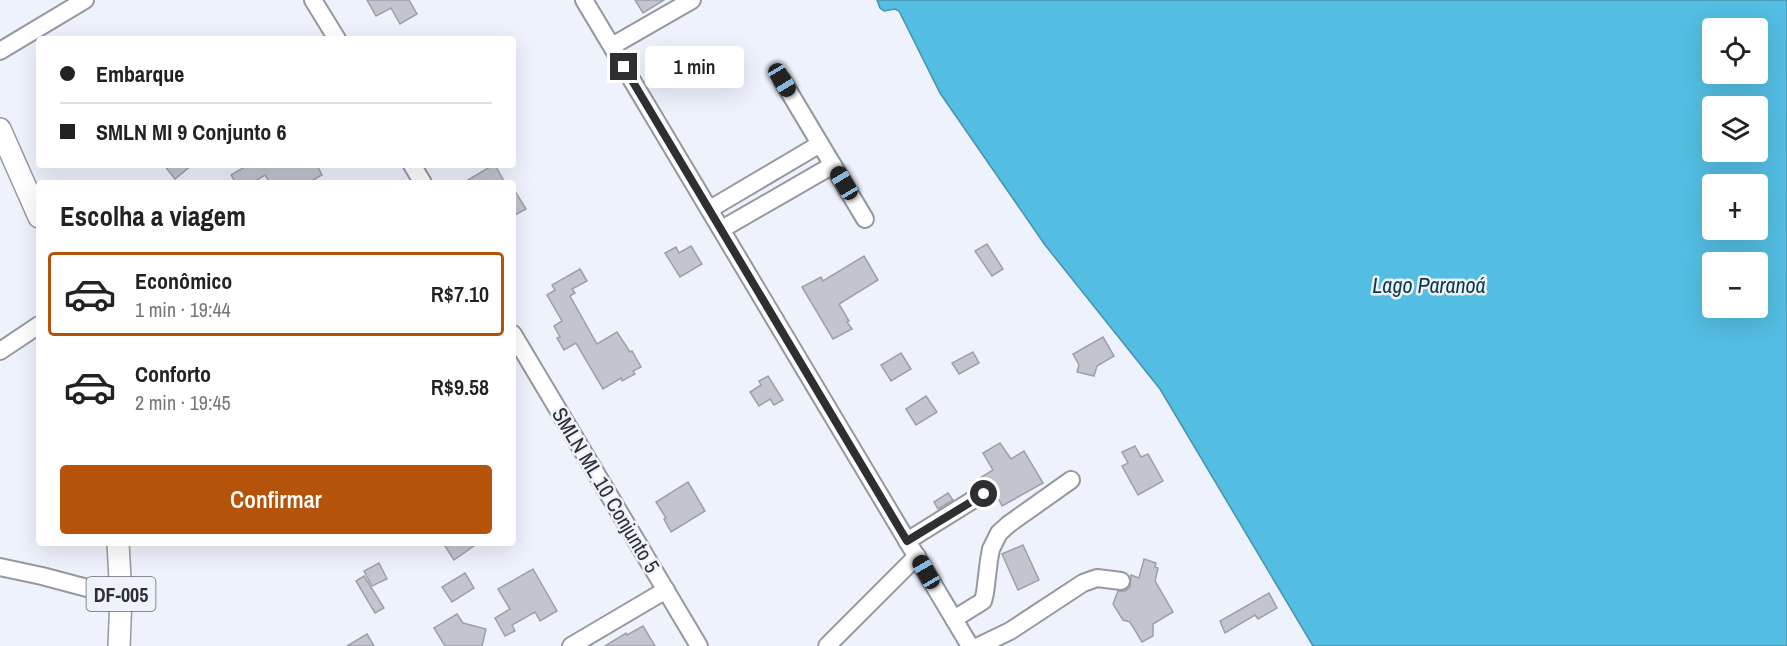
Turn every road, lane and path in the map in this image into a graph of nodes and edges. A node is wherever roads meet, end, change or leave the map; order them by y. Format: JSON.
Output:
{"nodes":[{"id":1,"x":85,"y":0,"type":"edge"},
{"id":2,"x":314,"y":0,"type":"edge"},
{"id":3,"x":584,"y":0,"type":"edge"},
{"id":4,"x":692,"y":0,"type":"edge"},
{"id":5,"x":335,"y":36,"type":"edge"},
{"id":6,"x":612,"y":46,"type":"junction"},
{"id":7,"x":0,"y":51,"type":"edge"},
{"id":8,"x":782,"y":80,"type":"dead end"},
{"id":9,"x":1,"y":135,"type":"edge"},
{"id":10,"x":820,"y":144,"type":"junction"},
{"id":11,"x":833,"y":165,"type":"junction"},
{"id":12,"x":710,"y":209,"type":"junction"},
{"id":13,"x":36,"y":211,"type":"edge"},
{"id":14,"x":866,"y":219,"type":"dead end"},
{"id":15,"x":722,"y":229,"type":"junction"},
{"id":16,"x":36,"y":327,"type":"edge"},
{"id":17,"x":516,"y":345,"type":"edge"},
{"id":18,"x":0,"y":351,"type":"edge"},
{"id":19,"x":1071,"y":480,"type":"dead end"},
{"id":20,"x":984,"y":494,"type":"dead end"},
{"id":21,"x":907,"y":541,"type":"junction"},
{"id":22,"x":118,"y":546,"type":"edge"},
{"id":23,"x":917,"y":556,"type":"junction"},
{"id":24,"x":0,"y":567,"type":"edge"},
{"id":25,"x":1121,"y":580,"type":"dead end"},
{"id":26,"x":666,"y":590,"type":"junction"},
{"id":27,"x":121,"y":597,"type":"junction"},
{"id":28,"x":954,"y":619,"type":"junction"},
{"id":29,"x":119,"y":646,"type":"edge"},
{"id":30,"x":572,"y":646,"type":"edge"},
{"id":31,"x":699,"y":646,"type":"edge"},
{"id":32,"x":827,"y":646,"type":"edge"},
{"id":33,"x":970,"y":646,"type":"edge"},
{"id":34,"x":979,"y":646,"type":"edge"}],
"edges":[{"from":1,"to":7,"type":"street"},
{"from":2,"to":5,"type":"street"},
{"from":3,"to":6,"type":"street"},
{"from":4,"to":6,"type":"street"},
{"from":6,"to":12,"type":"street"},
{"from":8,"to":10,"type":"street"},
{"from":9,"to":13,"type":"main road"},
{"from":10,"to":11,"type":"street"},
{"from":10,"to":12,"type":"street"},
{"from":11,"to":14,"type":"street"},
{"from":11,"to":15,"type":"street"},
{"from":12,"to":15,"type":"street"},
{"from":15,"to":21,"type":"street"},
{"from":16,"to":18,"type":"street"},
{"from":17,"to":26,"type":"street","name":"SMLN ML 10 Conjunto 5"},
{"from":19,"to":28,"type":"street"},
{"from":20,"to":21,"type":"street"},
{"from":21,"to":23,"type":"street"},
{"from":22,"to":27,"type":"main road","number":"DF-005"},
{"from":23,"to":28,"type":"street"},
{"from":23,"to":32,"type":"street"},
{"from":24,"to":27,"type":"street"},
{"from":25,"to":34,"type":"street"},
{"from":26,"to":30,"type":"street"},
{"from":26,"to":31,"type":"street","name":"SMLN ML 10 Conjunto 5"},
{"from":27,"to":29,"type":"main road","number":"DF-005"},
{"from":28,"to":33,"type":"street"}]}
